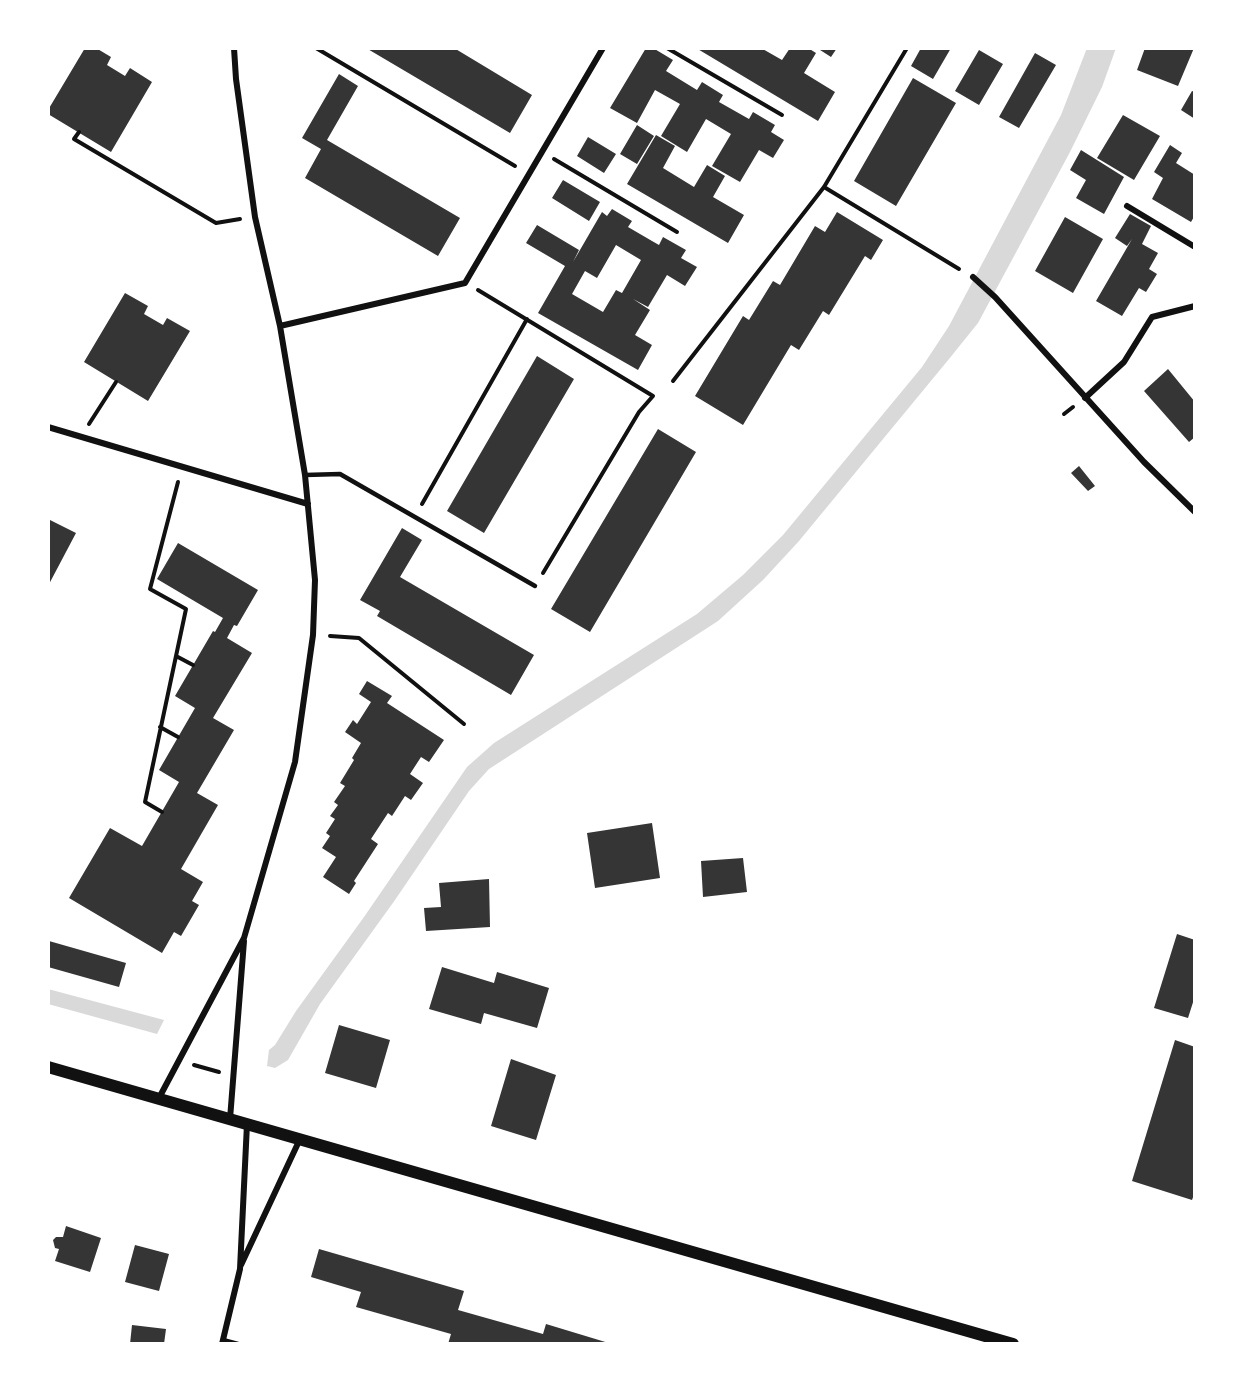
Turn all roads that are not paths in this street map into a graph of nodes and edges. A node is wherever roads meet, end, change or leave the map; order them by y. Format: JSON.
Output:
{"nodes":[{"id":1,"x":234,"y":48,"type":"edge"},
{"id":2,"x":603,"y":48,"type":"edge"},
{"id":3,"x":1128,"y":206,"type":"dead end"},
{"id":4,"x":1195,"y":247,"type":"edge"},
{"id":5,"x":973,"y":277,"type":"road end"},
{"id":6,"x":1195,"y":306,"type":"edge"},
{"id":7,"x":280,"y":326,"type":"junction"},
{"id":8,"x":1085,"y":398,"type":"junction"},
{"id":9,"x":48,"y":427,"type":"edge"},
{"id":10,"x":305,"y":475,"type":"junction"},
{"id":11,"x":308,"y":504,"type":"junction"},
{"id":12,"x":1195,"y":512,"type":"edge"},
{"id":13,"x":535,"y":586,"type":"road end"},
{"id":14,"x":244,"y":938,"type":"junction"},
{"id":15,"x":48,"y":1067,"type":"edge"},
{"id":16,"x":159,"y":1098,"type":"junction"},
{"id":17,"x":230,"y":1119,"type":"junction"},
{"id":18,"x":247,"y":1124,"type":"junction"},
{"id":19,"x":300,"y":1139,"type":"junction"},
{"id":20,"x":240,"y":1269,"type":"junction"},
{"id":21,"x":222,"y":1342,"type":"edge"},
{"id":22,"x":238,"y":1344,"type":"edge"},
{"id":23,"x":1013,"y":1344,"type":"edge"}],
"edges":[{"from":1,"to":7,"type":"street"},
{"from":2,"to":7,"type":"street"},
{"from":3,"to":4,"type":"street"},
{"from":5,"to":8,"type":"street"},
{"from":6,"to":8,"type":"street"},
{"from":7,"to":10,"type":"street"},
{"from":8,"to":12,"type":"street"},
{"from":9,"to":11,"type":"street"},
{"from":10,"to":11,"type":"street"},
{"from":10,"to":13,"type":"lane"},
{"from":11,"to":14,"type":"street"},
{"from":14,"to":16,"type":"street"},
{"from":14,"to":17,"type":"street"},
{"from":15,"to":16,"type":"main road"},
{"from":16,"to":17,"type":"main road"},
{"from":17,"to":18,"type":"main road"},
{"from":18,"to":19,"type":"main road"},
{"from":18,"to":20,"type":"street"},
{"from":19,"to":20,"type":"street"},
{"from":19,"to":23,"type":"main road"},
{"from":20,"to":21,"type":"street"},
{"from":21,"to":22,"type":"lane"}]}
